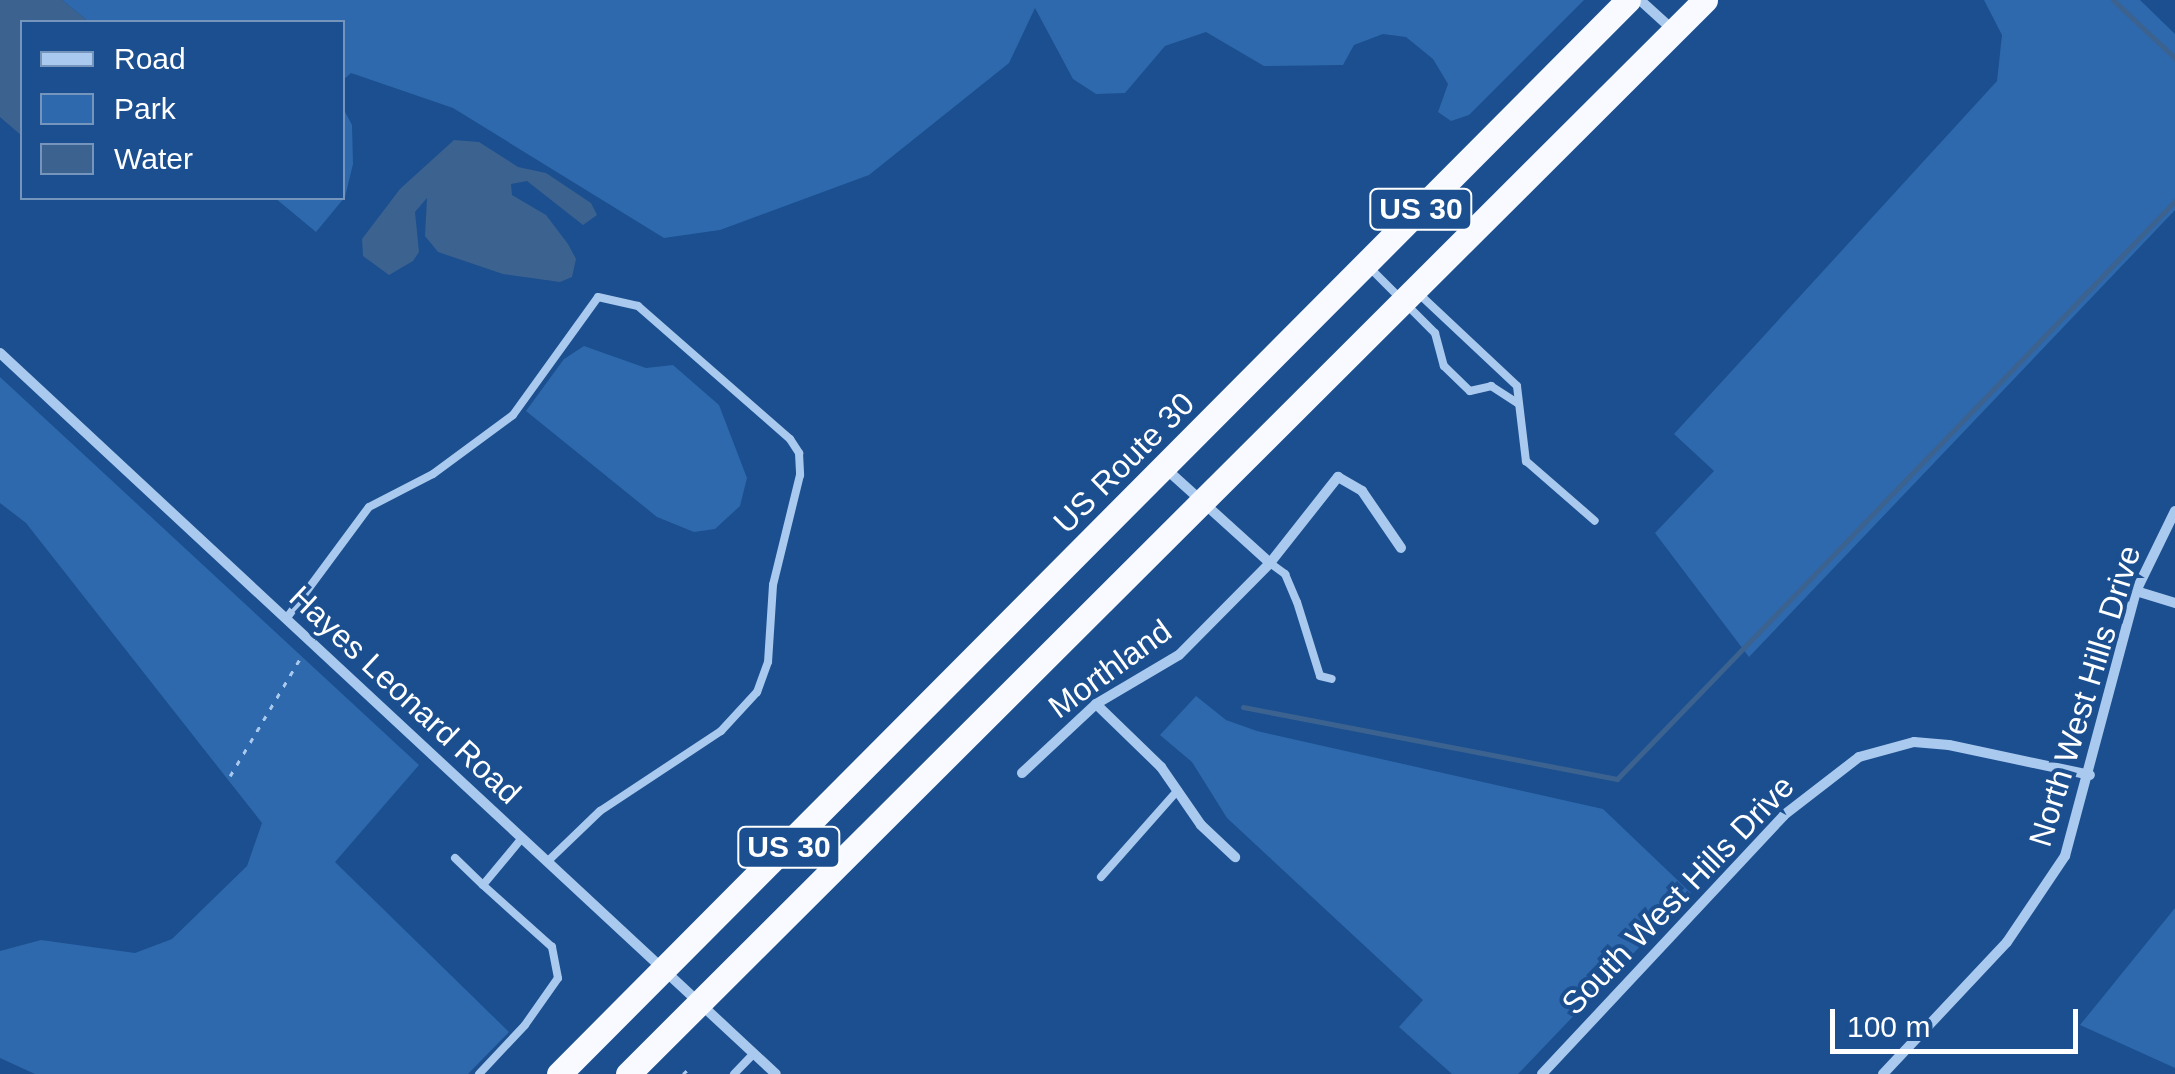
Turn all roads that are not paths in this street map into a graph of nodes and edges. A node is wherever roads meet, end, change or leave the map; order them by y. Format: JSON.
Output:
{"nodes":[{"id":1,"x":1628,"y":0,"type":"edge"},
{"id":2,"x":1640,"y":0,"type":"edge"},
{"id":3,"x":1706,"y":0,"type":"edge"},
{"id":4,"x":1674,"y":30,"type":"junction"},
{"id":5,"x":1366,"y":264,"type":"junction"},
{"id":6,"x":1408,"y":294,"type":"junction"},
{"id":7,"x":0,"y":352,"type":"edge"},
{"id":8,"x":1520,"y":404,"type":"junction"},
{"id":9,"x":1165,"y":468,"type":"junction"},
{"id":10,"x":1200,"y":501,"type":"junction"},
{"id":11,"x":2175,"y":511,"type":"edge"},
{"id":12,"x":1595,"y":521,"type":"dead end"},
{"id":13,"x":1401,"y":548,"type":"dead end"},
{"id":14,"x":1270,"y":562,"type":"junction"},
{"id":15,"x":2136,"y":591,"type":"junction"},
{"id":16,"x":2175,"y":603,"type":"edge"},
{"id":17,"x":286,"y":619,"type":"junction"},
{"id":18,"x":1332,"y":679,"type":"dead end"},
{"id":19,"x":1096,"y":704,"type":"junction"},
{"id":20,"x":1022,"y":773,"type":"dead end"},
{"id":21,"x":2090,"y":775,"type":"junction"},
{"id":22,"x":1178,"y":790,"type":"junction"},
{"id":23,"x":522,"y":838,"type":"junction"},
{"id":24,"x":1235,"y":856,"type":"dead end"},
{"id":25,"x":454,"y":858,"type":"dead end"},
{"id":26,"x":548,"y":862,"type":"junction"},
{"id":27,"x":1102,"y":877,"type":"dead end"},
{"id":28,"x":483,"y":885,"type":"junction"},
{"id":29,"x":665,"y":970,"type":"junction"},
{"id":30,"x":699,"y":1002,"type":"junction"},
{"id":31,"x":754,"y":1053,"type":"junction"},
{"id":32,"x":479,"y":1074,"type":"edge"},
{"id":33,"x":559,"y":1074,"type":"edge"},
{"id":34,"x":628,"y":1074,"type":"edge"},
{"id":35,"x":734,"y":1074,"type":"edge"},
{"id":36,"x":776,"y":1074,"type":"edge"},
{"id":37,"x":1542,"y":1074,"type":"edge"},
{"id":38,"x":1884,"y":1074,"type":"edge"}],
"edges":[{"from":1,"to":5,"type":"highway","name":"US Route 30","number":"US 30"},
{"from":2,"to":4,"type":"street"},
{"from":3,"to":4,"type":"highway","number":"US 30"},
{"from":4,"to":6,"type":"highway","number":"US 30"},
{"from":5,"to":6,"type":"lane"},
{"from":5,"to":9,"type":"highway","name":"US Route 30","number":"US 30"},
{"from":6,"to":8,"type":"lane"},
{"from":6,"to":8,"type":"lane"},
{"from":6,"to":10,"type":"highway","number":"US 30"},
{"from":7,"to":17,"type":"street","name":"Hayes Leonard Road"},
{"from":8,"to":12,"type":"lane"},
{"from":9,"to":10,"type":"street"},
{"from":9,"to":29,"type":"highway","name":"US Route 30","number":"US 30"},
{"from":10,"to":14,"type":"street"},
{"from":10,"to":30,"type":"highway","number":"US 30"},
{"from":11,"to":15,"type":"street","name":"North West Hills Drive"},
{"from":13,"to":14,"type":"street","name":"Morthland"},
{"from":14,"to":18,"type":"lane"},
{"from":14,"to":19,"type":"street","name":"Morthland"},
{"from":15,"to":16,"type":"street"},
{"from":15,"to":21,"type":"street","name":"North West Hills Drive"},
{"from":17,"to":23,"type":"street","name":"Hayes Leonard Road"},
{"from":17,"to":26,"type":"lane"},
{"from":19,"to":20,"type":"street","name":"Morthland"},
{"from":19,"to":22,"type":"street"},
{"from":21,"to":37,"type":"street","name":"South West Hills Drive"},
{"from":21,"to":38,"type":"street","name":"North West Hills Drive"},
{"from":22,"to":24,"type":"street"},
{"from":22,"to":27,"type":"lane"},
{"from":23,"to":26,"type":"street","name":"Hayes Leonard Road"},
{"from":23,"to":28,"type":"lane"},
{"from":25,"to":28,"type":"lane"},
{"from":26,"to":29,"type":"street","name":"Hayes Leonard Road"},
{"from":28,"to":32,"type":"lane"},
{"from":29,"to":30,"type":"street","name":"Hayes Leonard Road"},
{"from":29,"to":33,"type":"highway","number":"US 30"},
{"from":30,"to":31,"type":"street","name":"Hayes Leonard Road"},
{"from":30,"to":34,"type":"highway","number":"US 30"},
{"from":31,"to":35,"type":"lane"},
{"from":31,"to":36,"type":"street","name":"Hayes Leonard Road"}]}
